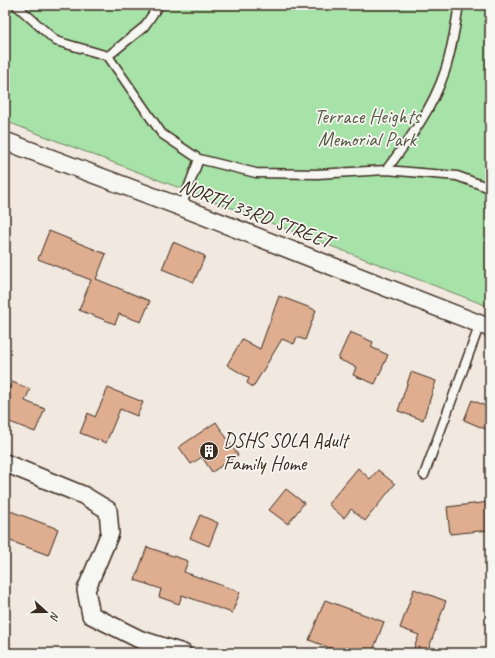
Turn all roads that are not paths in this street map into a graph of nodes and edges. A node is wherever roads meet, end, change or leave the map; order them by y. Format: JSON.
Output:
{"nodes":[{"id":1,"x":16,"y":5,"type":"edge"},
{"id":2,"x":159,"y":5,"type":"edge"},
{"id":3,"x":459,"y":5,"type":"edge"},
{"id":4,"x":108,"y":56,"type":"junction"},
{"id":5,"x":5,"y":141,"type":"edge"},
{"id":6,"x":199,"y":159,"type":"junction"},
{"id":7,"x":386,"y":170,"type":"junction"},
{"id":8,"x":490,"y":188,"type":"edge"},
{"id":9,"x":181,"y":207,"type":"junction"},
{"id":10,"x":485,"y":326,"type":"edge"},
{"id":11,"x":5,"y":463,"type":"edge"},
{"id":12,"x":424,"y":475,"type":"dead end"},
{"id":13,"x":183,"y":653,"type":"edge"}],
"edges":[{"from":1,"to":4,"type":"lane"},
{"from":2,"to":4,"type":"lane"},
{"from":3,"to":7,"type":"lane"},
{"from":4,"to":6,"type":"lane"},
{"from":5,"to":9,"type":"street","name":"NORTH 33RD STREET"},
{"from":6,"to":7,"type":"lane"},
{"from":6,"to":9,"type":"lane"},
{"from":7,"to":8,"type":"lane"},
{"from":9,"to":10,"type":"street","name":"NORTH 33RD STREET"},
{"from":10,"to":12,"type":"lane"},
{"from":11,"to":13,"type":"street"}]}
